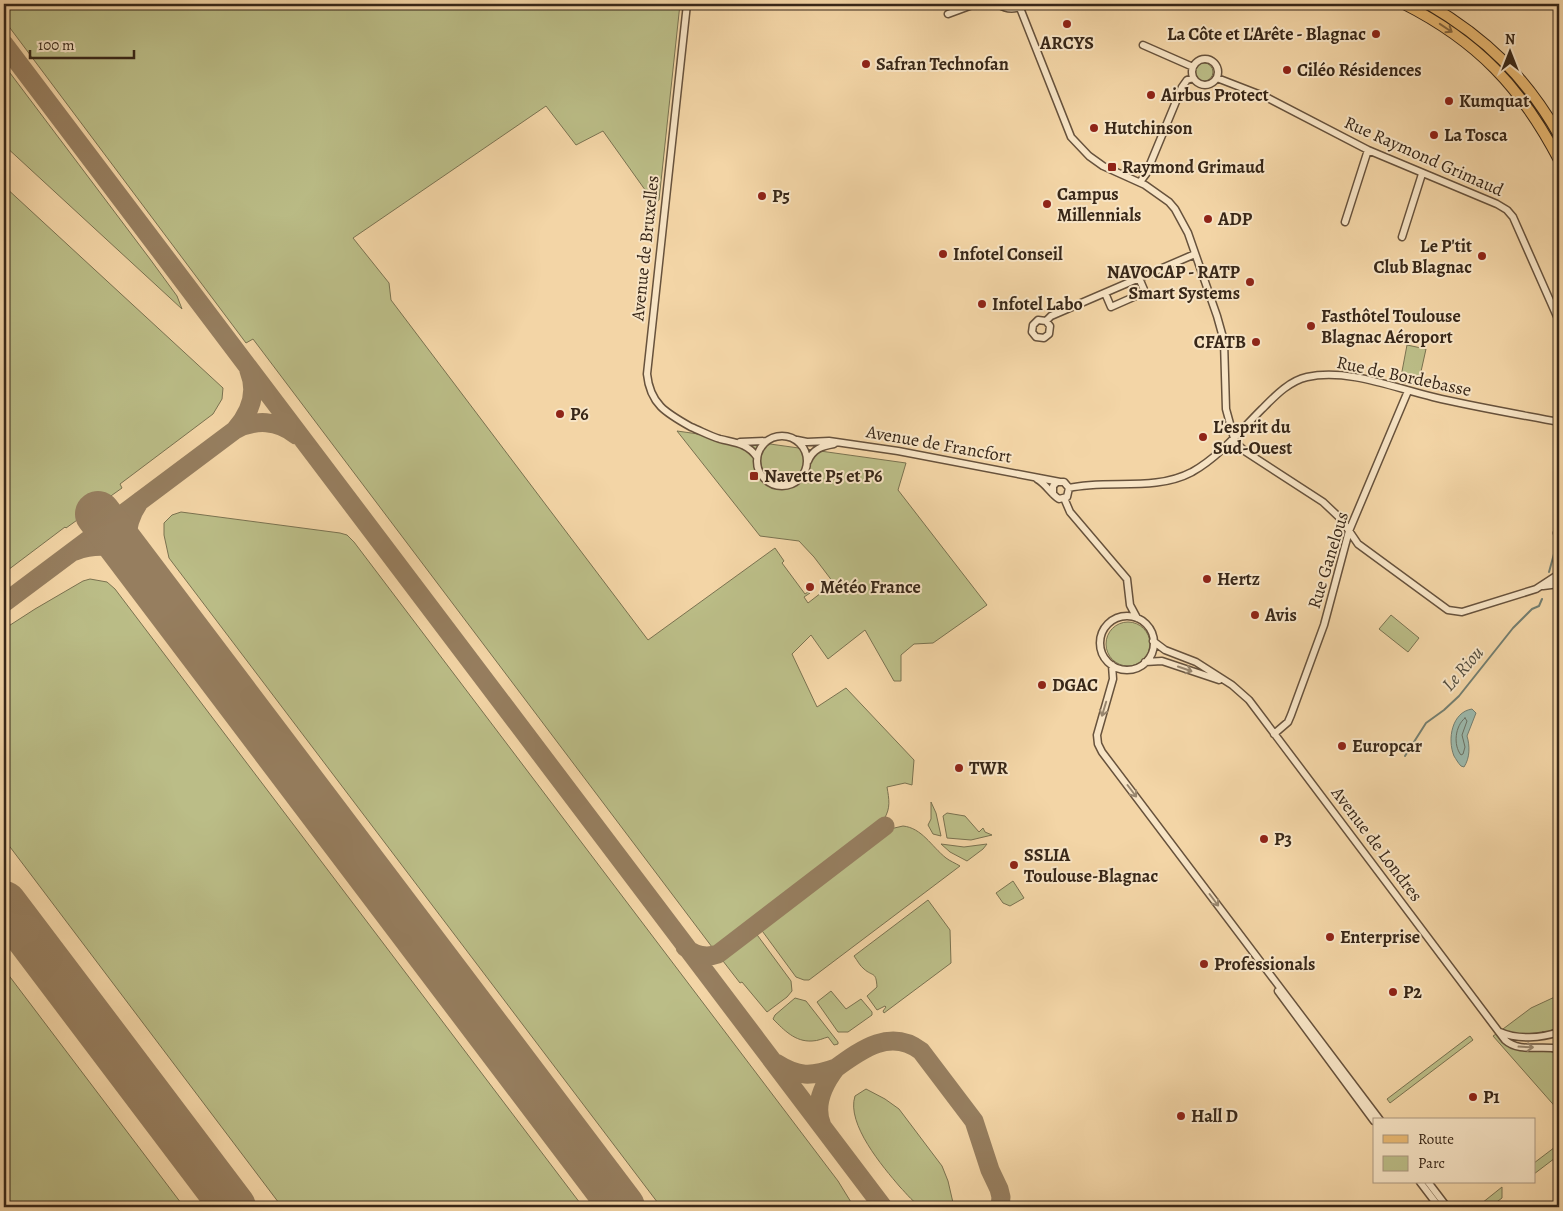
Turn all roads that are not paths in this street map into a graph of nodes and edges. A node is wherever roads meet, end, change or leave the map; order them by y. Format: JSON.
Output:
{"nodes":[{"id":1,"x":687,"y":4,"type":"edge"},
{"id":2,"x":976,"y":4,"type":"edge"},
{"id":3,"x":998,"y":4,"type":"edge"},
{"id":4,"x":1404,"y":4,"type":"edge"},
{"id":5,"x":1428,"y":4,"type":"edge"},
{"id":6,"x":1023,"y":6,"type":"edge"},
{"id":7,"x":948,"y":14,"type":"dead end"},
{"id":8,"x":1143,"y":45,"type":"dead end"},
{"id":9,"x":1193,"y":67,"type":"junction"},
{"id":10,"x":1193,"y":78,"type":"junction"},
{"id":11,"x":1216,"y":78,"type":"junction"},
{"id":12,"x":1559,"y":135,"type":"edge"},
{"id":13,"x":1368,"y":150,"type":"junction"},
{"id":14,"x":1559,"y":160,"type":"edge"},
{"id":15,"x":1422,"y":174,"type":"junction"},
{"id":16,"x":1140,"y":182,"type":"junction"},
{"id":17,"x":1345,"y":222,"type":"dead end"},
{"id":18,"x":1402,"y":237,"type":"dead end"},
{"id":19,"x":1195,"y":254,"type":"junction"},
{"id":20,"x":1139,"y":278,"type":"junction"},
{"id":21,"x":1105,"y":293,"type":"junction"},
{"id":22,"x":1046,"y":321,"type":"dead end"},
{"id":23,"x":1559,"y":321,"type":"edge"},
{"id":24,"x":1408,"y":390,"type":"junction"},
{"id":25,"x":1559,"y":422,"type":"edge"},
{"id":26,"x":1234,"y":437,"type":"junction"},
{"id":27,"x":797,"y":440,"type":"junction"},
{"id":28,"x":767,"y":441,"type":"junction"},
{"id":29,"x":737,"y":442,"type":"junction"},
{"id":30,"x":837,"y":443,"type":"junction"},
{"id":31,"x":757,"y":457,"type":"junction"},
{"id":32,"x":808,"y":462,"type":"junction"},
{"id":33,"x":1035,"y":477,"type":"junction"},
{"id":34,"x":1060,"y":482,"type":"junction"},
{"id":35,"x":1069,"y":488,"type":"junction"},
{"id":36,"x":1053,"y":494,"type":"junction"},
{"id":37,"x":1064,"y":498,"type":"junction"},
{"id":38,"x":1559,"y":528,"type":"edge"},
{"id":39,"x":1349,"y":532,"type":"junction"},
{"id":40,"x":1559,"y":541,"type":"edge"},
{"id":41,"x":1559,"y":574,"type":"edge"},
{"id":42,"x":1559,"y":584,"type":"edge"},
{"id":43,"x":1541,"y":586,"type":"junction"},
{"id":44,"x":1130,"y":605,"type":"junction"},
{"id":45,"x":1120,"y":617,"type":"junction"},
{"id":46,"x":1137,"y":618,"type":"junction"},
{"id":47,"x":1154,"y":641,"type":"junction"},
{"id":48,"x":1146,"y":662,"type":"junction"},
{"id":49,"x":1112,"y":665,"type":"junction"},
{"id":50,"x":1224,"y":681,"type":"junction"},
{"id":51,"x":1274,"y":734,"type":"junction"},
{"id":52,"x":1254,"y":952,"type":"junction"},
{"id":53,"x":1499,"y":1031,"type":"junction"},
{"id":54,"x":1559,"y":1032,"type":"edge"},
{"id":55,"x":1559,"y":1036,"type":"edge"},
{"id":56,"x":1559,"y":1044,"type":"edge"},
{"id":57,"x":1559,"y":1049,"type":"edge"},
{"id":58,"x":1378,"y":1118,"type":"edge"},
{"id":59,"x":1373,"y":1119,"type":"edge"},
{"id":60,"x":1422,"y":1184,"type":"edge"},
{"id":61,"x":1430,"y":1184,"type":"edge"},
{"id":62,"x":1559,"y":1201,"type":"edge"},
{"id":63,"x":1439,"y":1207,"type":"edge"},
{"id":64,"x":1447,"y":1207,"type":"edge"},
{"id":65,"x":1554,"y":1207,"type":"edge"}],
"edges":[{"from":1,"to":29,"type":"street","name":"Avenue de Bruxelles"},
{"from":2,"to":7,"type":"street"},
{"from":3,"to":6,"type":"street"},
{"from":4,"to":14,"type":"main road","one_way":true},
{"from":5,"to":12,"type":"main road"},
{"from":6,"to":16,"type":"street"},
{"from":8,"to":9,"type":"street"},
{"from":9,"to":10,"type":"street"},
{"from":9,"to":11,"type":"street"},
{"from":10,"to":11,"type":"street"},
{"from":10,"to":16,"type":"street"},
{"from":11,"to":13,"type":"street","name":"Rue Raymond Grimaud"},
{"from":13,"to":15,"type":"street","name":"Rue Raymond Grimaud"},
{"from":13,"to":17,"type":"street"},
{"from":15,"to":18,"type":"street"},
{"from":15,"to":23,"type":"street","name":"Rue Raymond Grimaud"},
{"from":16,"to":19,"type":"street"},
{"from":19,"to":20,"type":"street"},
{"from":19,"to":26,"type":"street"},
{"from":20,"to":21,"type":"street"},
{"from":20,"to":21,"type":"street"},
{"from":21,"to":22,"type":"street"},
{"from":24,"to":25,"type":"street","name":"Rue de Bordebasse"},
{"from":24,"to":26,"type":"street","name":"Rue de Bordebasse"},
{"from":24,"to":39,"type":"street","name":"Rue Ganelous"},
{"from":26,"to":35,"type":"street","name":"Rue de Bordebasse"},
{"from":26,"to":39,"type":"street"},
{"from":27,"to":28,"type":"street"},
{"from":27,"to":30,"type":"street"},
{"from":27,"to":32,"type":"street"},
{"from":28,"to":29,"type":"street"},
{"from":28,"to":31,"type":"street"},
{"from":29,"to":31,"type":"street"},
{"from":30,"to":32,"type":"street"},
{"from":30,"to":33,"type":"street","name":"Avenue de Francfort"},
{"from":31,"to":32,"type":"street"},
{"from":33,"to":34,"type":"street","name":"Avenue de Francfort"},
{"from":33,"to":36,"type":"street"},
{"from":34,"to":35,"type":"street"},
{"from":34,"to":36,"type":"street"},
{"from":35,"to":37,"type":"street"},
{"from":36,"to":37,"type":"street"},
{"from":37,"to":44,"type":"street"},
{"from":38,"to":40,"type":"street"},
{"from":39,"to":43,"type":"street"},
{"from":39,"to":51,"type":"street","name":"Rue Ganelous"},
{"from":41,"to":43,"type":"street"},
{"from":42,"to":43,"type":"street"},
{"from":44,"to":45,"type":"street"},
{"from":44,"to":46,"type":"street"},
{"from":45,"to":46,"type":"street"},
{"from":45,"to":49,"type":"street"},
{"from":46,"to":47,"type":"street"},
{"from":47,"to":48,"type":"street"},
{"from":47,"to":50,"type":"street","name":"Avenue de Londres"},
{"from":48,"to":49,"type":"street"},
{"from":48,"to":50,"type":"street","name":"Avenue de Londres","one_way":true},
{"from":49,"to":52,"type":"street","one_way":true},
{"from":50,"to":51,"type":"street","name":"Avenue de Londres"},
{"from":51,"to":53,"type":"street","name":"Avenue de Londres"},
{"from":52,"to":58,"type":"street"},
{"from":52,"to":59,"type":"street"},
{"from":53,"to":54,"type":"street"},
{"from":53,"to":57,"type":"street","name":"Avenue de Londres","one_way":true},
{"from":55,"to":56,"type":"main road"},
{"from":60,"to":63,"type":"street"},
{"from":61,"to":64,"type":"street"},
{"from":62,"to":65,"type":"street"}]}
